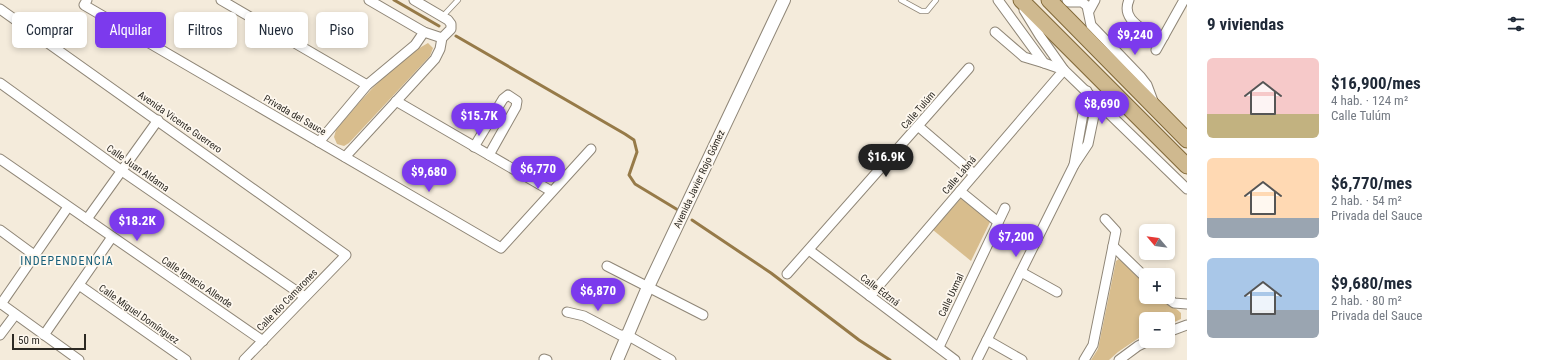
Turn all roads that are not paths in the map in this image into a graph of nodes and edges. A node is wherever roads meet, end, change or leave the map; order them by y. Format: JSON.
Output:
{"nodes":[{"id":1,"x":87,"y":0,"type":"edge"},
{"id":2,"x":221,"y":0,"type":"edge"},
{"id":3,"x":369,"y":0,"type":"edge"},
{"id":4,"x":414,"y":0,"type":"edge"},
{"id":5,"x":458,"y":0,"type":"edge"},
{"id":6,"x":784,"y":0,"type":"edge"},
{"id":7,"x":936,"y":0,"type":"edge"},
{"id":8,"x":998,"y":0,"type":"edge"},
{"id":9,"x":1020,"y":0,"type":"edge"},
{"id":10,"x":1048,"y":0,"type":"edge"},
{"id":11,"x":1128,"y":0,"type":"edge"},
{"id":12,"x":1184,"y":0,"type":"edge"},
{"id":13,"x":904,"y":1,"type":"edge"},
{"id":14,"x":1073,"y":1,"type":"edge"},
{"id":15,"x":427,"y":3,"type":"edge"},
{"id":16,"x":1092,"y":3,"type":"edge"},
{"id":17,"x":0,"y":9,"type":"edge"},
{"id":18,"x":443,"y":16,"type":"junction"},
{"id":19,"x":424,"y":32,"type":"junction"},
{"id":20,"x":995,"y":32,"type":"dead end"},
{"id":21,"x":1164,"y":36,"type":"junction"},
{"id":22,"x":442,"y":38,"type":"junction"},
{"id":23,"x":1156,"y":50,"type":"dead end"},
{"id":24,"x":1044,"y":63,"type":"junction"},
{"id":25,"x":969,"y":68,"type":"dead end"},
{"id":26,"x":1064,"y":70,"type":"junction"},
{"id":27,"x":0,"y":83,"type":"edge"},
{"id":28,"x":367,"y":85,"type":"junction"},
{"id":29,"x":1087,"y":92,"type":"junction"},
{"id":30,"x":396,"y":101,"type":"junction"},
{"id":31,"x":1097,"y":101,"type":"junction"},
{"id":32,"x":1158,"y":111,"type":"junction"},
{"id":33,"x":158,"y":120,"type":"junction"},
{"id":34,"x":918,"y":126,"type":"junction"},
{"id":35,"x":1187,"y":140,"type":"edge"},
{"id":36,"x":319,"y":142,"type":"junction"},
{"id":37,"x":474,"y":147,"type":"junction"},
{"id":38,"x":591,"y":149,"type":"dead end"},
{"id":39,"x":489,"y":155,"type":"junction"},
{"id":40,"x":345,"y":157,"type":"junction"},
{"id":41,"x":0,"y":159,"type":"edge"},
{"id":42,"x":1074,"y":165,"type":"junction"},
{"id":43,"x":1187,"y":166,"type":"edge"},
{"id":44,"x":122,"y":171,"type":"junction"},
{"id":45,"x":974,"y":174,"type":"junction"},
{"id":46,"x":1187,"y":189,"type":"edge"},
{"id":47,"x":551,"y":191,"type":"junction"},
{"id":48,"x":960,"y":191,"type":"junction"},
{"id":49,"x":68,"y":207,"type":"junction"},
{"id":50,"x":1005,"y":208,"type":"dead end"},
{"id":51,"x":87,"y":219,"type":"junction"},
{"id":52,"x":1105,"y":219,"type":"dead end"},
{"id":53,"x":998,"y":222,"type":"junction"},
{"id":54,"x":0,"y":230,"type":"edge"},
{"id":55,"x":112,"y":237,"type":"junction"},
{"id":56,"x":1113,"y":246,"type":"junction"},
{"id":57,"x":809,"y":250,"type":"junction"},
{"id":58,"x":34,"y":255,"type":"junction"},
{"id":59,"x":346,"y":255,"type":"joint"},
{"id":60,"x":607,"y":266,"type":"dead end"},
{"id":61,"x":1139,"y":271,"type":"edge"},
{"id":62,"x":1021,"y":272,"type":"junction"},
{"id":63,"x":787,"y":274,"type":"dead end"},
{"id":64,"x":79,"y":285,"type":"junction"},
{"id":65,"x":648,"y":287,"type":"junction"},
{"id":66,"x":1056,"y":292,"type":"dead end"},
{"id":67,"x":870,"y":296,"type":"junction"},
{"id":68,"x":305,"y":297,"type":"junction"},
{"id":69,"x":1,"y":303,"type":"edge"},
{"id":70,"x":1175,"y":303,"type":"edge"},
{"id":71,"x":1187,"y":304,"type":"edge"},
{"id":72,"x":567,"y":312,"type":"dead end"},
{"id":73,"x":15,"y":315,"type":"junction"},
{"id":74,"x":704,"y":315,"type":"dead end"},
{"id":75,"x":1187,"y":324,"type":"edge"},
{"id":76,"x":1175,"y":329,"type":"edge"},
{"id":77,"x":0,"y":335,"type":"edge"},
{"id":78,"x":44,"y":335,"type":"junction"},
{"id":79,"x":627,"y":335,"type":"junction"},
{"id":80,"x":987,"y":340,"type":"junction"},
{"id":81,"x":263,"y":341,"type":"junction"},
{"id":82,"x":1139,"y":346,"type":"edge"},
{"id":83,"x":939,"y":348,"type":"junction"},
{"id":84,"x":79,"y":360,"type":"edge"},
{"id":85,"x":186,"y":360,"type":"edge"},
{"id":86,"x":244,"y":360,"type":"edge"},
{"id":87,"x":617,"y":360,"type":"edge"},
{"id":88,"x":671,"y":360,"type":"edge"},
{"id":89,"x":955,"y":360,"type":"edge"},
{"id":90,"x":977,"y":360,"type":"edge"},
{"id":91,"x":1022,"y":360,"type":"edge"},
{"id":92,"x":1084,"y":360,"type":"edge"},
{"id":93,"x":1119,"y":360,"type":"edge"}],
"edges":[{"from":1,"to":36,"type":"street","name":"Privada del Sauce"},
{"from":2,"to":28,"type":"street"},
{"from":3,"to":19,"type":"street"},
{"from":4,"to":15,"type":"street"},
{"from":5,"to":18,"type":"lane"},
{"from":6,"to":65,"type":"street","name":"Avenida Javier Rojo Gómez"},
{"from":7,"to":13,"type":"lane"},
{"from":8,"to":24,"type":"street"},
{"from":9,"to":26,"type":"street"},
{"from":9,"to":43,"type":"main road"},
{"from":10,"to":32,"type":"main road"},
{"from":11,"to":21,"type":"street"},
{"from":12,"to":21,"type":"street"},
{"from":14,"to":16,"type":"street"},
{"from":15,"to":18,"type":"street"},
{"from":16,"to":32,"type":"street"},
{"from":17,"to":33,"type":"street","name":"Avenida Vicente Guerrero"},
{"from":18,"to":22,"type":"street"},
{"from":19,"to":22,"type":"street"},
{"from":19,"to":28,"type":"street"},
{"from":20,"to":24,"type":"street"},
{"from":21,"to":23,"type":"street"},
{"from":22,"to":30,"type":"street"},
{"from":24,"to":26,"type":"street"},
{"from":25,"to":34,"type":"street","name":"Calle Tulúm"},
{"from":26,"to":29,"type":"street"},
{"from":26,"to":45,"type":"street","name":"Calle Labná"},
{"from":27,"to":44,"type":"street","name":"Calle Juan Aldama"},
{"from":28,"to":36,"type":"street"},
{"from":29,"to":31,"type":"street"},
{"from":29,"to":42,"type":"street"},
{"from":30,"to":37,"type":"street"},
{"from":30,"to":40,"type":"street"},
{"from":31,"to":42,"type":"street"},
{"from":31,"to":46,"type":"street"},
{"from":32,"to":35,"type":"main road"},
{"from":33,"to":44,"type":"street"},
{"from":33,"to":59,"type":"street","name":"Avenida Vicente Guerrero"},
{"from":34,"to":45,"type":"street"},
{"from":34,"to":57,"type":"street","name":"Calle Tulúm"},
{"from":36,"to":40,"type":"street","name":"Privada del Sauce"},
{"from":37,"to":39,"type":"street"},
{"from":37,"to":39,"type":"street"},
{"from":38,"to":47,"type":"street"},
{"from":39,"to":47,"type":"street"},
{"from":40,"to":47,"type":"street","name":"Privada del Sauce"},
{"from":41,"to":49,"type":"street","name":"Calle Ignacio Allende"},
{"from":42,"to":62,"type":"street"},
{"from":44,"to":51,"type":"street"},
{"from":44,"to":68,"type":"street","name":"Calle Juan Aldama"},
{"from":45,"to":48,"type":"street","name":"Calle Labná"},
{"from":48,"to":53,"type":"street"},
{"from":48,"to":67,"type":"street","name":"Calle Labná"},
{"from":49,"to":51,"type":"street","name":"Calle Ignacio Allende"},
{"from":49,"to":58,"type":"street"},
{"from":50,"to":53,"type":"street","name":"Calle Uxmal"},
{"from":51,"to":55,"type":"street","name":"Calle Ignacio Allende"},
{"from":52,"to":56,"type":"street"},
{"from":53,"to":83,"type":"street","name":"Calle Uxmal"},
{"from":54,"to":58,"type":"street"},
{"from":55,"to":64,"type":"street"},
{"from":55,"to":81,"type":"street","name":"Calle Ignacio Allende"},
{"from":56,"to":61,"type":"street"},
{"from":56,"to":92,"type":"street"},
{"from":57,"to":63,"type":"street","name":"Calle Tulúm"},
{"from":57,"to":67,"type":"street","name":"Calle Edzná"},
{"from":58,"to":69,"type":"street"},
{"from":59,"to":68,"type":"street","name":"Calle Río Camarones"},
{"from":60,"to":65,"type":"street"},
{"from":62,"to":66,"type":"street"},
{"from":62,"to":80,"type":"street"},
{"from":64,"to":78,"type":"street"},
{"from":64,"to":85,"type":"street","name":"Calle Miguel Domínguez"},
{"from":65,"to":74,"type":"street"},
{"from":65,"to":79,"type":"street","name":"Avenida Javier Rojo Gómez"},
{"from":67,"to":83,"type":"street","name":"Calle Edzná"},
{"from":68,"to":81,"type":"street","name":"Calle Río Camarones"},
{"from":69,"to":73,"type":"street"},
{"from":70,"to":71,"type":"street"},
{"from":72,"to":79,"type":"street"},
{"from":73,"to":77,"type":"street"},
{"from":73,"to":78,"type":"street"},
{"from":75,"to":76,"type":"street"},
{"from":78,"to":84,"type":"street"},
{"from":79,"to":87,"type":"street","name":"Avenida Javier Rojo Gómez"},
{"from":79,"to":88,"type":"street"},
{"from":80,"to":90,"type":"street"},
{"from":80,"to":91,"type":"street"},
{"from":81,"to":86,"type":"street","name":"Calle Río Camarones"},
{"from":82,"to":93,"type":"street"},
{"from":83,"to":89,"type":"street","name":"Calle Edzná"}]}
